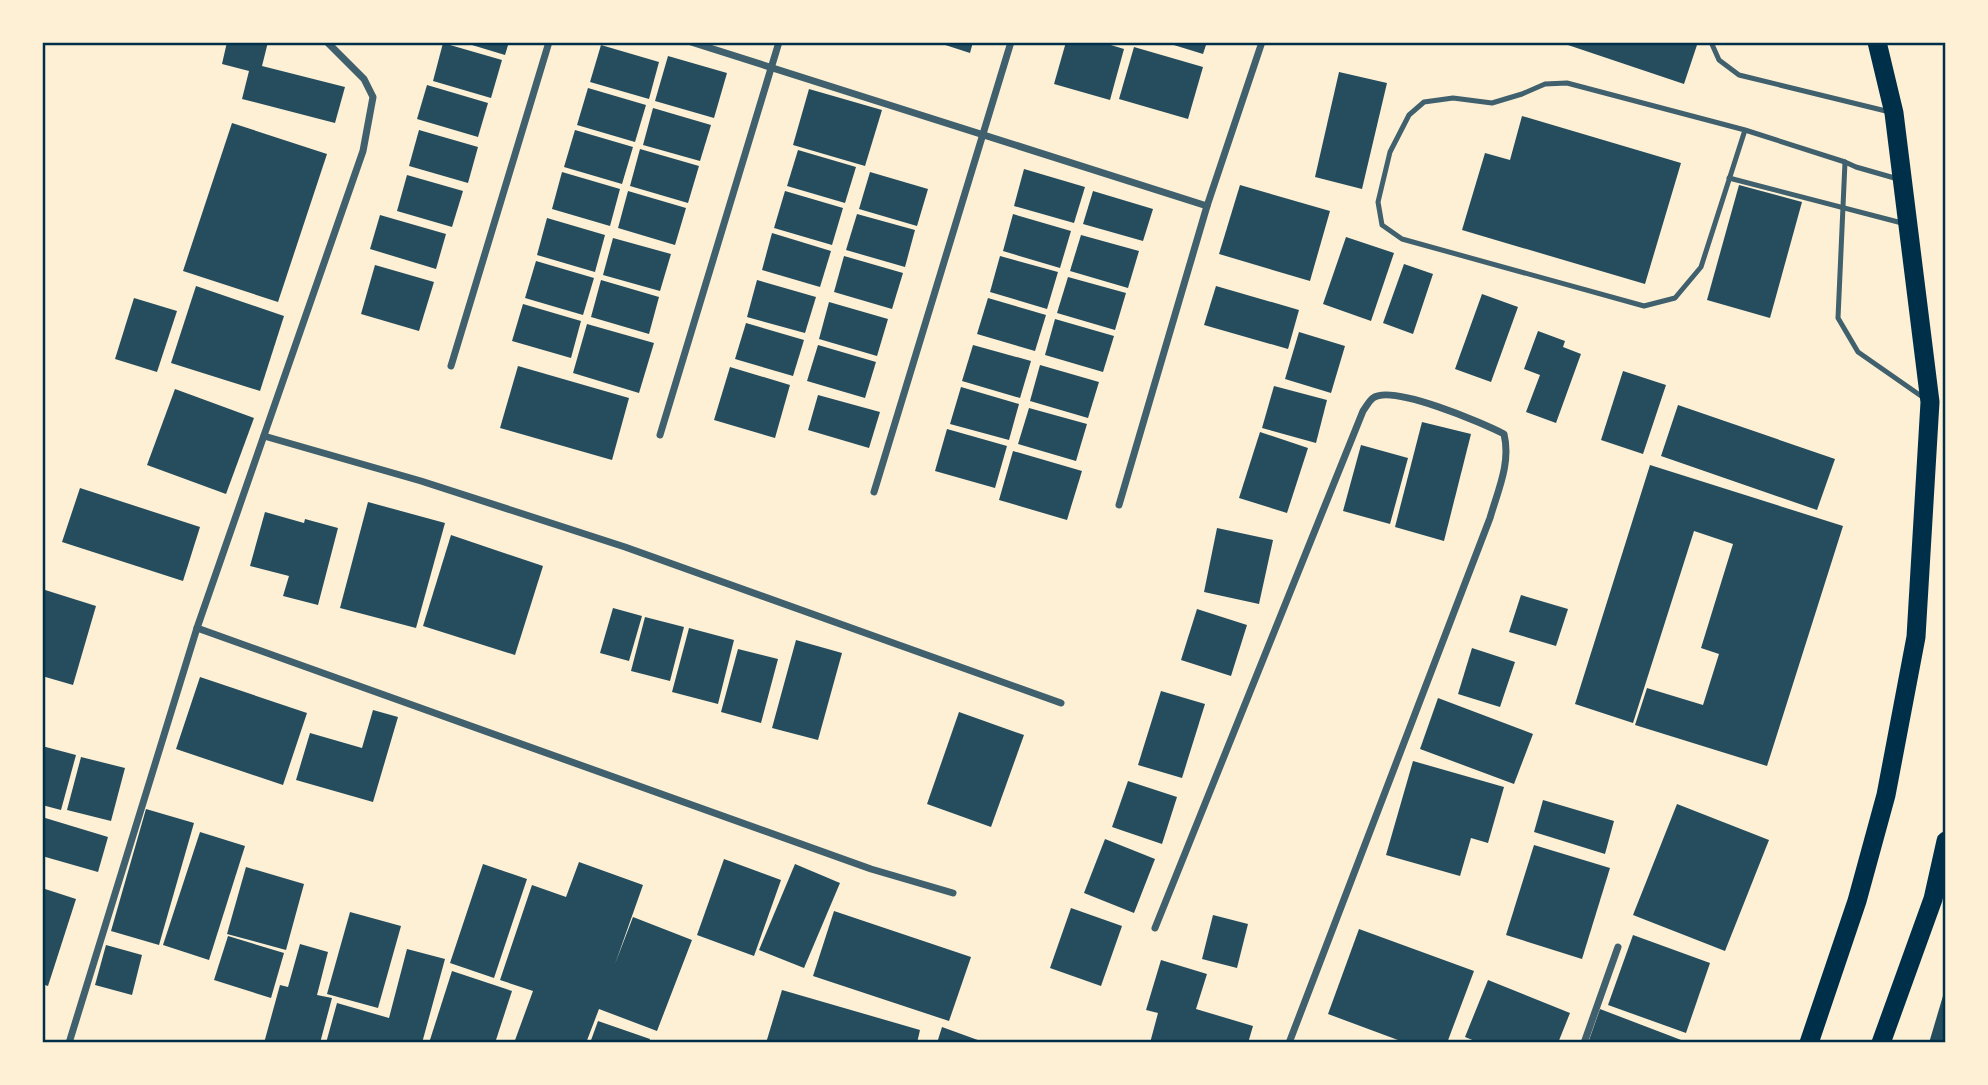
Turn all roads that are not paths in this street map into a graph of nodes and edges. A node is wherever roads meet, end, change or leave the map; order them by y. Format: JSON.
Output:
{"nodes":[{"id":1,"x":327,"y":42,"type":"edge"},
{"id":2,"x":549,"y":42,"type":"edge"},
{"id":3,"x":691,"y":42,"type":"edge"},
{"id":4,"x":779,"y":42,"type":"edge"},
{"id":5,"x":1011,"y":42,"type":"edge"},
{"id":6,"x":1262,"y":42,"type":"edge"},
{"id":7,"x":1711,"y":42,"type":"edge"},
{"id":8,"x":1877,"y":42,"type":"edge"},
{"id":9,"x":771,"y":68,"type":"junction"},
{"id":10,"x":1894,"y":113,"type":"junction"},
{"id":11,"x":1745,"y":130,"type":"junction"},
{"id":12,"x":983,"y":135,"type":"junction"},
{"id":13,"x":1845,"y":162,"type":"junction"},
{"id":14,"x":1729,"y":178,"type":"junction"},
{"id":15,"x":1904,"y":180,"type":"junction"},
{"id":16,"x":1208,"y":206,"type":"junction"},
{"id":17,"x":1842,"y":207,"type":"junction"},
{"id":18,"x":1909,"y":225,"type":"junction"},
{"id":19,"x":451,"y":366,"type":"dead end"},
{"id":20,"x":1930,"y":402,"type":"junction"},
{"id":21,"x":660,"y":435,"type":"dead end"},
{"id":22,"x":264,"y":436,"type":"junction"},
{"id":23,"x":874,"y":492,"type":"dead end"},
{"id":24,"x":1119,"y":505,"type":"dead end"},
{"id":25,"x":197,"y":628,"type":"junction"},
{"id":26,"x":1062,"y":703,"type":"dead end"},
{"id":27,"x":1946,"y":841,"type":"edge"},
{"id":28,"x":953,"y":893,"type":"dead end"},
{"id":29,"x":1155,"y":928,"type":"dead end"},
{"id":30,"x":1618,"y":947,"type":"dead end"},
{"id":31,"x":69,"y":1043,"type":"edge"},
{"id":32,"x":1289,"y":1043,"type":"edge"},
{"id":33,"x":1584,"y":1043,"type":"edge"},
{"id":34,"x":1809,"y":1043,"type":"edge"},
{"id":35,"x":1881,"y":1043,"type":"edge"}],
"edges":[{"from":1,"to":22,"type":"street"},
{"from":2,"to":19,"type":"street"},
{"from":3,"to":9,"type":"street"},
{"from":4,"to":9,"type":"street"},
{"from":5,"to":12,"type":"street"},
{"from":6,"to":16,"type":"street"},
{"from":7,"to":10,"type":"lane"},
{"from":8,"to":10,"type":"highway"},
{"from":9,"to":12,"type":"street"},
{"from":9,"to":21,"type":"street"},
{"from":10,"to":15,"type":"highway"},
{"from":11,"to":13,"type":"lane"},
{"from":11,"to":14,"type":"lane"},
{"from":11,"to":14,"type":"lane"},
{"from":12,"to":16,"type":"street"},
{"from":12,"to":23,"type":"street"},
{"from":13,"to":15,"type":"lane"},
{"from":13,"to":17,"type":"lane"},
{"from":14,"to":17,"type":"lane"},
{"from":15,"to":18,"type":"highway"},
{"from":16,"to":24,"type":"street"},
{"from":17,"to":18,"type":"lane"},
{"from":17,"to":20,"type":"lane"},
{"from":18,"to":20,"type":"highway"},
{"from":20,"to":34,"type":"highway"},
{"from":22,"to":25,"type":"street"},
{"from":22,"to":26,"type":"street"},
{"from":25,"to":28,"type":"street"},
{"from":25,"to":31,"type":"street"},
{"from":27,"to":35,"type":"highway"},
{"from":29,"to":32,"type":"street"},
{"from":30,"to":33,"type":"street"}]}
